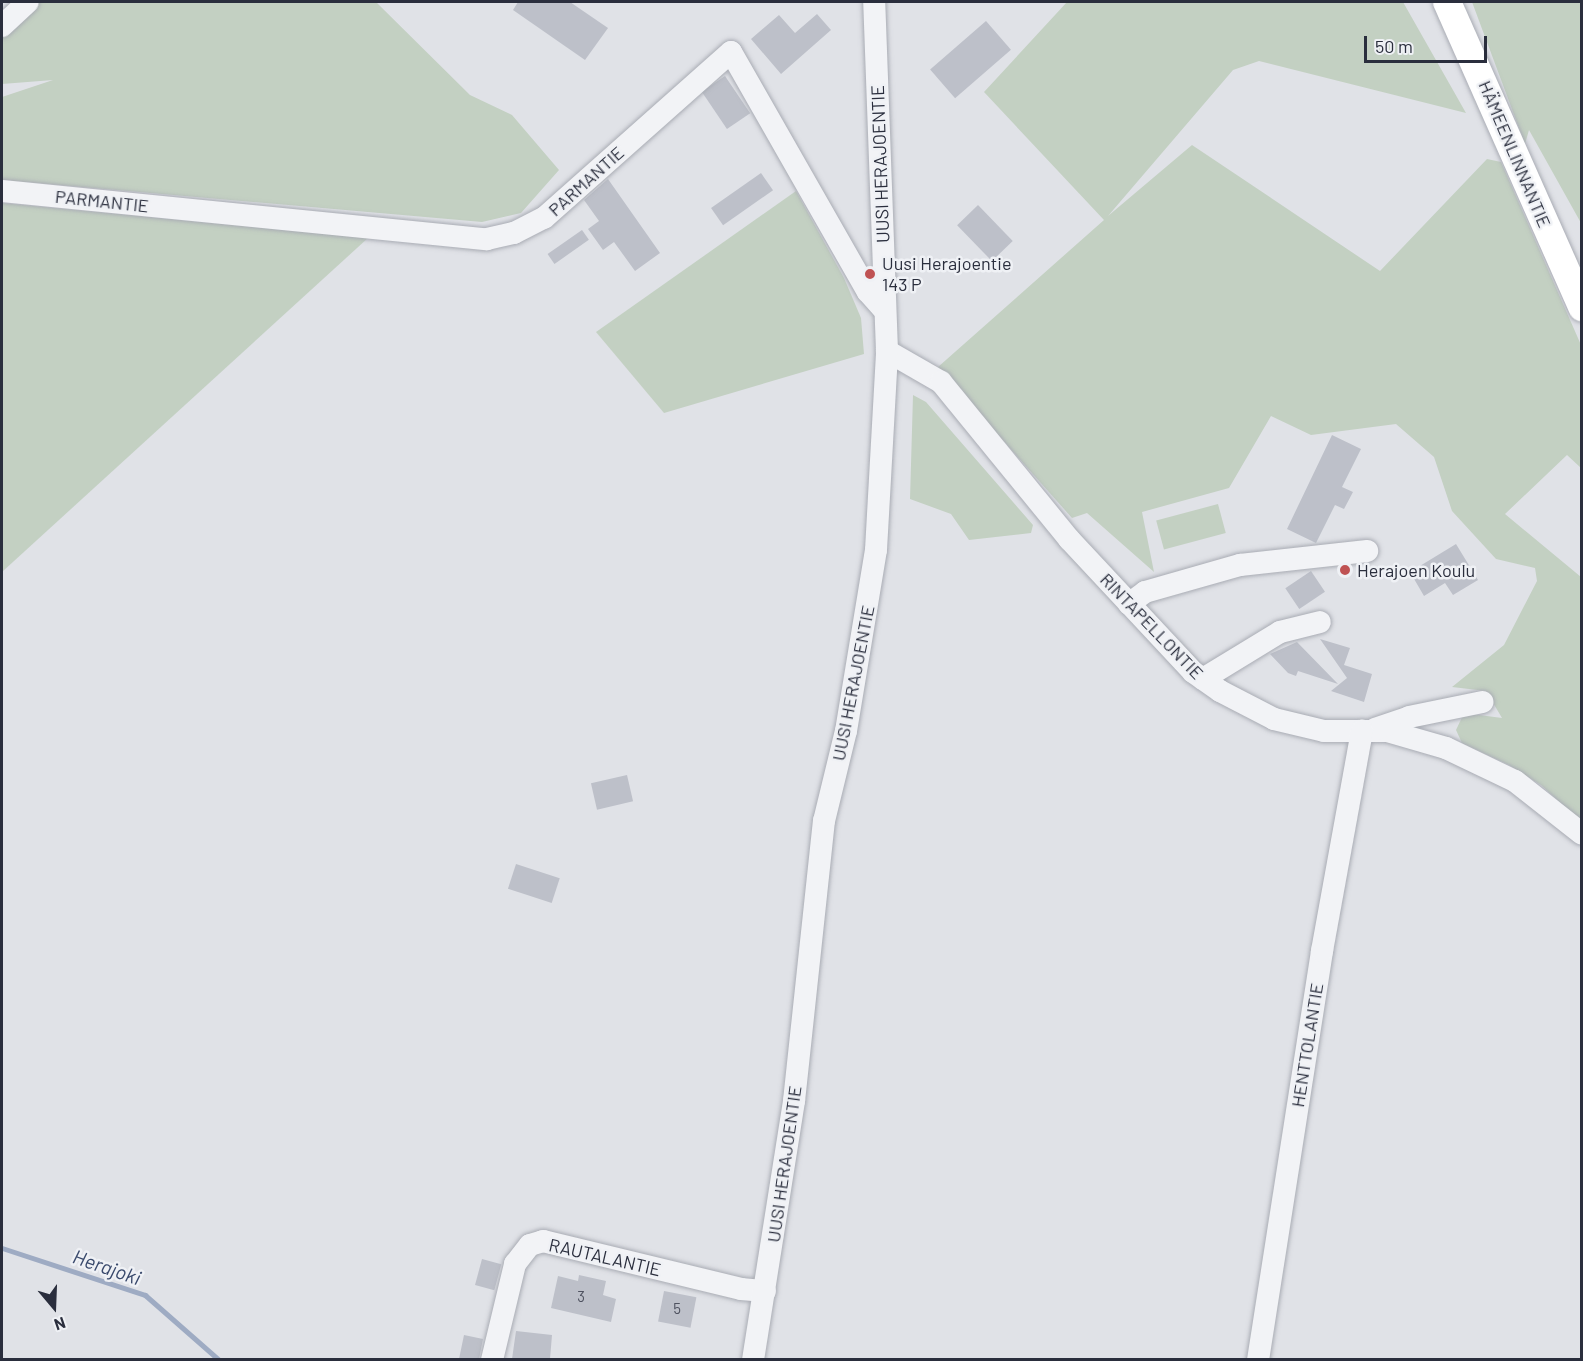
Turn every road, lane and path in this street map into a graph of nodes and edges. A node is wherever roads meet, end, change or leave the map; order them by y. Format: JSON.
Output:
{"nodes":[{"id":1,"x":28,"y":2,"type":"edge"},
{"id":2,"x":874,"y":2,"type":"edge"},
{"id":3,"x":1447,"y":2,"type":"edge"},
{"id":4,"x":2,"y":26,"type":"edge"},
{"id":5,"x":2,"y":191,"type":"edge"},
{"id":6,"x":1581,"y":307,"type":"edge"},
{"id":7,"x":885,"y":311,"type":"junction"},
{"id":8,"x":887,"y":351,"type":"junction"},
{"id":9,"x":1367,"y":551,"type":"dead end"},
{"id":10,"x":1130,"y":604,"type":"junction"},
{"id":11,"x":1320,"y":622,"type":"dead end"},
{"id":12,"x":1203,"y":679,"type":"junction"},
{"id":13,"x":1482,"y":702,"type":"dead end"},
{"id":14,"x":1368,"y":730,"type":"junction"},
{"id":15,"x":1581,"y":834,"type":"edge"},
{"id":16,"x":765,"y":1291,"type":"junction"},
{"id":17,"x":492,"y":1359,"type":"edge"},
{"id":18,"x":753,"y":1359,"type":"edge"},
{"id":19,"x":1258,"y":1359,"type":"edge"}],
"edges":[{"from":1,"to":4,"type":"street"},
{"from":2,"to":7,"type":"street","name":"UUSI HERAJOENTIE"},
{"from":3,"to":6,"type":"main road","name":"HÄMEENLINNANTIE"},
{"from":5,"to":7,"type":"street","name":"PARMANTIE"},
{"from":7,"to":8,"type":"street","name":"UUSI HERAJOENTIE"},
{"from":8,"to":10,"type":"street","name":"RINTAPELLONTIE"},
{"from":8,"to":16,"type":"street","name":"UUSI HERAJOENTIE"},
{"from":9,"to":10,"type":"street"},
{"from":10,"to":12,"type":"street","name":"RINTAPELLONTIE"},
{"from":11,"to":12,"type":"street"},
{"from":12,"to":14,"type":"street","name":"RINTAPELLONTIE"},
{"from":13,"to":14,"type":"street"},
{"from":14,"to":15,"type":"street","name":"RINTAPELLONTIE"},
{"from":14,"to":19,"type":"street","name":"HENTTOLANTIE"},
{"from":16,"to":17,"type":"street","name":"RAUTALANTIE"},
{"from":16,"to":18,"type":"street","name":"UUSI HERAJOENTIE"}]}
